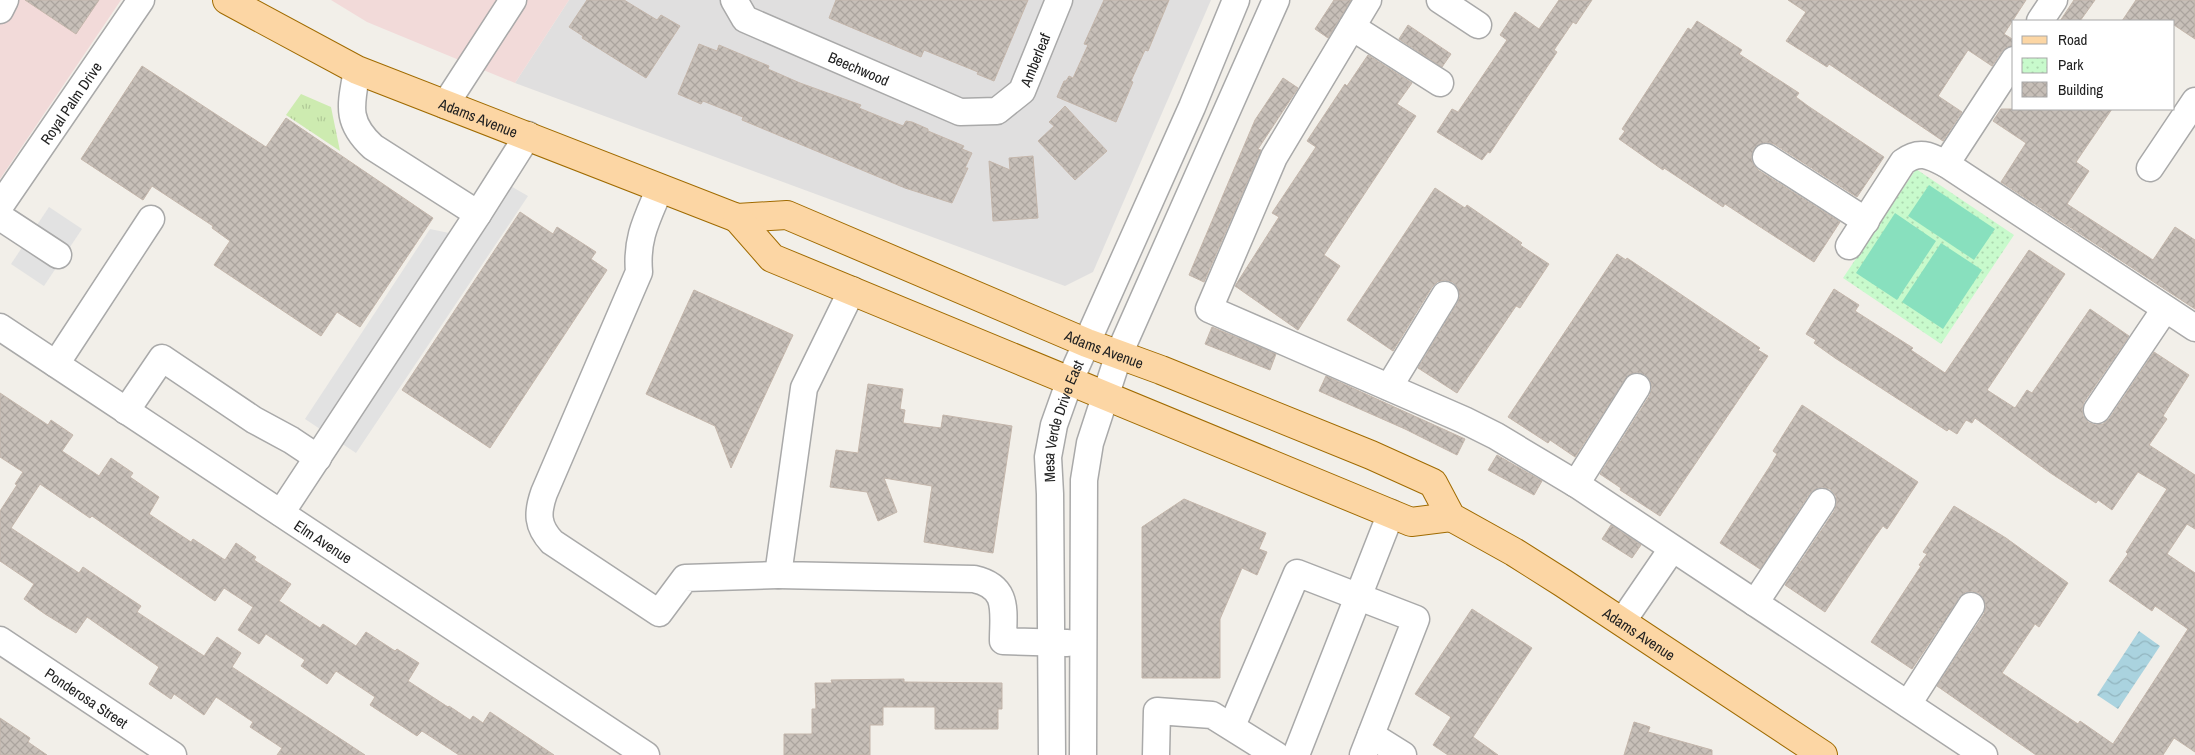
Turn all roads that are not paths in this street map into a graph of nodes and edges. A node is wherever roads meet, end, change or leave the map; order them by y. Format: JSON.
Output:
{"nodes":[{"id":1,"x":5,"y":0,"type":"edge"},
{"id":2,"x":141,"y":0,"type":"edge"},
{"id":3,"x":227,"y":0,"type":"edge"},
{"id":4,"x":513,"y":0,"type":"edge"},
{"id":5,"x":734,"y":0,"type":"edge"},
{"id":6,"x":1059,"y":0,"type":"edge"},
{"id":7,"x":1236,"y":0,"type":"edge"},
{"id":8,"x":1276,"y":0,"type":"edge"},
{"id":9,"x":1368,"y":0,"type":"edge"},
{"id":10,"x":1440,"y":0,"type":"edge"},
{"id":11,"x":2054,"y":0,"type":"edge"},
{"id":12,"x":0,"y":10,"type":"edge"},
{"id":13,"x":2041,"y":20,"type":"edge"},
{"id":14,"x":1478,"y":24,"type":"dead end"},
{"id":15,"x":1352,"y":27,"type":"junction"},
{"id":16,"x":2012,"y":63,"type":"edge"},
{"id":17,"x":357,"y":70,"type":"junction"},
{"id":18,"x":1440,"y":84,"type":"dead end"},
{"id":19,"x":2195,"y":101,"type":"edge"},
{"id":20,"x":445,"y":105,"type":"junction"},
{"id":21,"x":997,"y":111,"type":"joint"},
{"id":22,"x":528,"y":135,"type":"junction"},
{"id":23,"x":1766,"y":157,"type":"dead end"},
{"id":24,"x":1946,"y":164,"type":"junction"},
{"id":25,"x":2150,"y":168,"type":"dead end"},
{"id":26,"x":660,"y":188,"type":"junction"},
{"id":27,"x":4,"y":195,"type":"edge"},
{"id":28,"x":478,"y":214,"type":"junction"},
{"id":29,"x":0,"y":217,"type":"edge"},
{"id":30,"x":737,"y":218,"type":"junction"},
{"id":31,"x":151,"y":219,"type":"dead end"},
{"id":32,"x":1866,"y":221,"type":"junction"},
{"id":33,"x":1849,"y":246,"type":"dead end"},
{"id":34,"x":58,"y":255,"type":"dead end"},
{"id":35,"x":852,"y":290,"type":"junction"},
{"id":36,"x":1445,"y":295,"type":"dead end"},
{"id":37,"x":2165,"y":308,"type":"junction"},
{"id":38,"x":0,"y":327,"type":"edge"},
{"id":39,"x":2195,"y":328,"type":"edge"},
{"id":40,"x":1087,"y":343,"type":"junction"},
{"id":41,"x":1119,"y":354,"type":"junction"},
{"id":42,"x":56,"y":364,"type":"junction"},
{"id":43,"x":1070,"y":380,"type":"junction"},
{"id":44,"x":1389,"y":387,"type":"junction"},
{"id":45,"x":1637,"y":387,"type":"dead end"},
{"id":46,"x":1104,"y":395,"type":"junction"},
{"id":47,"x":126,"y":410,"type":"junction"},
{"id":48,"x":2097,"y":410,"type":"dead end"},
{"id":49,"x":318,"y":458,"type":"junction"},
{"id":50,"x":1576,"y":484,"type":"junction"},
{"id":51,"x":1822,"y":502,"type":"dead end"},
{"id":52,"x":282,"y":513,"type":"junction"},
{"id":53,"x":1391,"y":513,"type":"junction"},
{"id":54,"x":1451,"y":517,"type":"junction"},
{"id":55,"x":1672,"y":548,"type":"junction"},
{"id":56,"x":778,"y":575,"type":"junction"},
{"id":57,"x":1358,"y":596,"type":"junction"},
{"id":58,"x":1756,"y":603,"type":"junction"},
{"id":59,"x":1971,"y":606,"type":"dead end"},
{"id":60,"x":1622,"y":622,"type":"junction"},
{"id":61,"x":0,"y":640,"type":"edge"},
{"id":62,"x":1051,"y":642,"type":"junction"},
{"id":63,"x":1083,"y":644,"type":"junction"},
{"id":64,"x":1908,"y":704,"type":"junction"},
{"id":65,"x":1232,"y":726,"type":"junction"},
{"id":66,"x":1367,"y":745,"type":"edge"},
{"id":67,"x":173,"y":755,"type":"edge"},
{"id":68,"x":646,"y":755,"type":"edge"},
{"id":69,"x":1052,"y":755,"type":"edge"},
{"id":70,"x":1083,"y":755,"type":"edge"},
{"id":71,"x":1156,"y":755,"type":"edge"},
{"id":72,"x":1276,"y":755,"type":"edge"},
{"id":73,"x":1296,"y":755,"type":"edge"},
{"id":74,"x":1403,"y":755,"type":"edge"},
{"id":75,"x":1823,"y":755,"type":"edge"},
{"id":76,"x":1984,"y":755,"type":"edge"}],
"edges":[{"from":1,"to":12,"type":"street"},
{"from":2,"to":27,"type":"street","name":"Royal Palm Drive"},
{"from":3,"to":17,"type":"main road","name":"Adams Avenue"},
{"from":4,"to":20,"type":"street"},
{"from":5,"to":21,"type":"street","name":"Beechwood"},
{"from":6,"to":21,"type":"street","name":"Amberleaf"},
{"from":7,"to":40,"type":"street","name":"Mesa Verde Drive East"},
{"from":8,"to":41,"type":"street","name":"Mesa Verde Drive East"},
{"from":9,"to":15,"type":"street"},
{"from":10,"to":14,"type":"street"},
{"from":11,"to":13,"type":"street"},
{"from":15,"to":18,"type":"street"},
{"from":15,"to":44,"type":"street"},
{"from":16,"to":24,"type":"street"},
{"from":17,"to":20,"type":"main road","name":"Adams Avenue"},
{"from":17,"to":28,"type":"street"},
{"from":19,"to":25,"type":"street"},
{"from":20,"to":22,"type":"main road","name":"Adams Avenue"},
{"from":22,"to":26,"type":"main road","name":"Adams Avenue"},
{"from":22,"to":28,"type":"street"},
{"from":23,"to":32,"type":"street"},
{"from":24,"to":32,"type":"street"},
{"from":24,"to":37,"type":"street"},
{"from":26,"to":30,"type":"main road","name":"Adams Avenue"},
{"from":26,"to":56,"type":"street"},
{"from":28,"to":49,"type":"street"},
{"from":29,"to":34,"type":"street"},
{"from":30,"to":35,"type":"main road","name":"Adams Avenue"},
{"from":30,"to":40,"type":"main road","name":"Adams Avenue"},
{"from":31,"to":42,"type":"street"},
{"from":32,"to":33,"type":"street"},
{"from":35,"to":43,"type":"main road","name":"Adams Avenue"},
{"from":35,"to":56,"type":"street"},
{"from":36,"to":44,"type":"street"},
{"from":37,"to":39,"type":"street"},
{"from":37,"to":48,"type":"street"},
{"from":38,"to":42,"type":"street","name":"Elm Avenue"},
{"from":40,"to":41,"type":"main road","name":"Adams Avenue"},
{"from":40,"to":43,"type":"street","name":"Mesa Verde Drive East"},
{"from":41,"to":46,"type":"street","name":"Mesa Verde Drive East"},
{"from":41,"to":54,"type":"main road","name":"Adams Avenue"},
{"from":42,"to":47,"type":"street","name":"Elm Avenue"},
{"from":43,"to":46,"type":"main road","name":"Adams Avenue"},
{"from":43,"to":62,"type":"street","name":"Mesa Verde Drive East"},
{"from":44,"to":50,"type":"street"},
{"from":45,"to":50,"type":"street"},
{"from":46,"to":53,"type":"main road","name":"Adams Avenue"},
{"from":46,"to":63,"type":"street","name":"Mesa Verde Drive East"},
{"from":47,"to":49,"type":"street"},
{"from":47,"to":52,"type":"street","name":"Elm Avenue"},
{"from":49,"to":52,"type":"street"},
{"from":50,"to":55,"type":"street"},
{"from":51,"to":58,"type":"street"},
{"from":52,"to":68,"type":"street","name":"Elm Avenue"},
{"from":53,"to":54,"type":"main road","name":"Adams Avenue"},
{"from":53,"to":57,"type":"street"},
{"from":54,"to":60,"type":"main road","name":"Adams Avenue"},
{"from":55,"to":58,"type":"street"},
{"from":55,"to":60,"type":"street"},
{"from":56,"to":62,"type":"street"},
{"from":57,"to":65,"type":"street"},
{"from":57,"to":66,"type":"street"},
{"from":57,"to":73,"type":"street"},
{"from":58,"to":64,"type":"street"},
{"from":59,"to":64,"type":"street"},
{"from":60,"to":75,"type":"main road","name":"Adams Avenue"},
{"from":61,"to":67,"type":"street","name":"Ponderosa Street"},
{"from":62,"to":63,"type":"street"},
{"from":62,"to":69,"type":"street","name":"Mesa Verde Drive East"},
{"from":63,"to":70,"type":"street","name":"Mesa Verde Drive East"},
{"from":64,"to":76,"type":"street"},
{"from":65,"to":71,"type":"street"},
{"from":65,"to":72,"type":"street"},
{"from":66,"to":74,"type":"street"}]}
